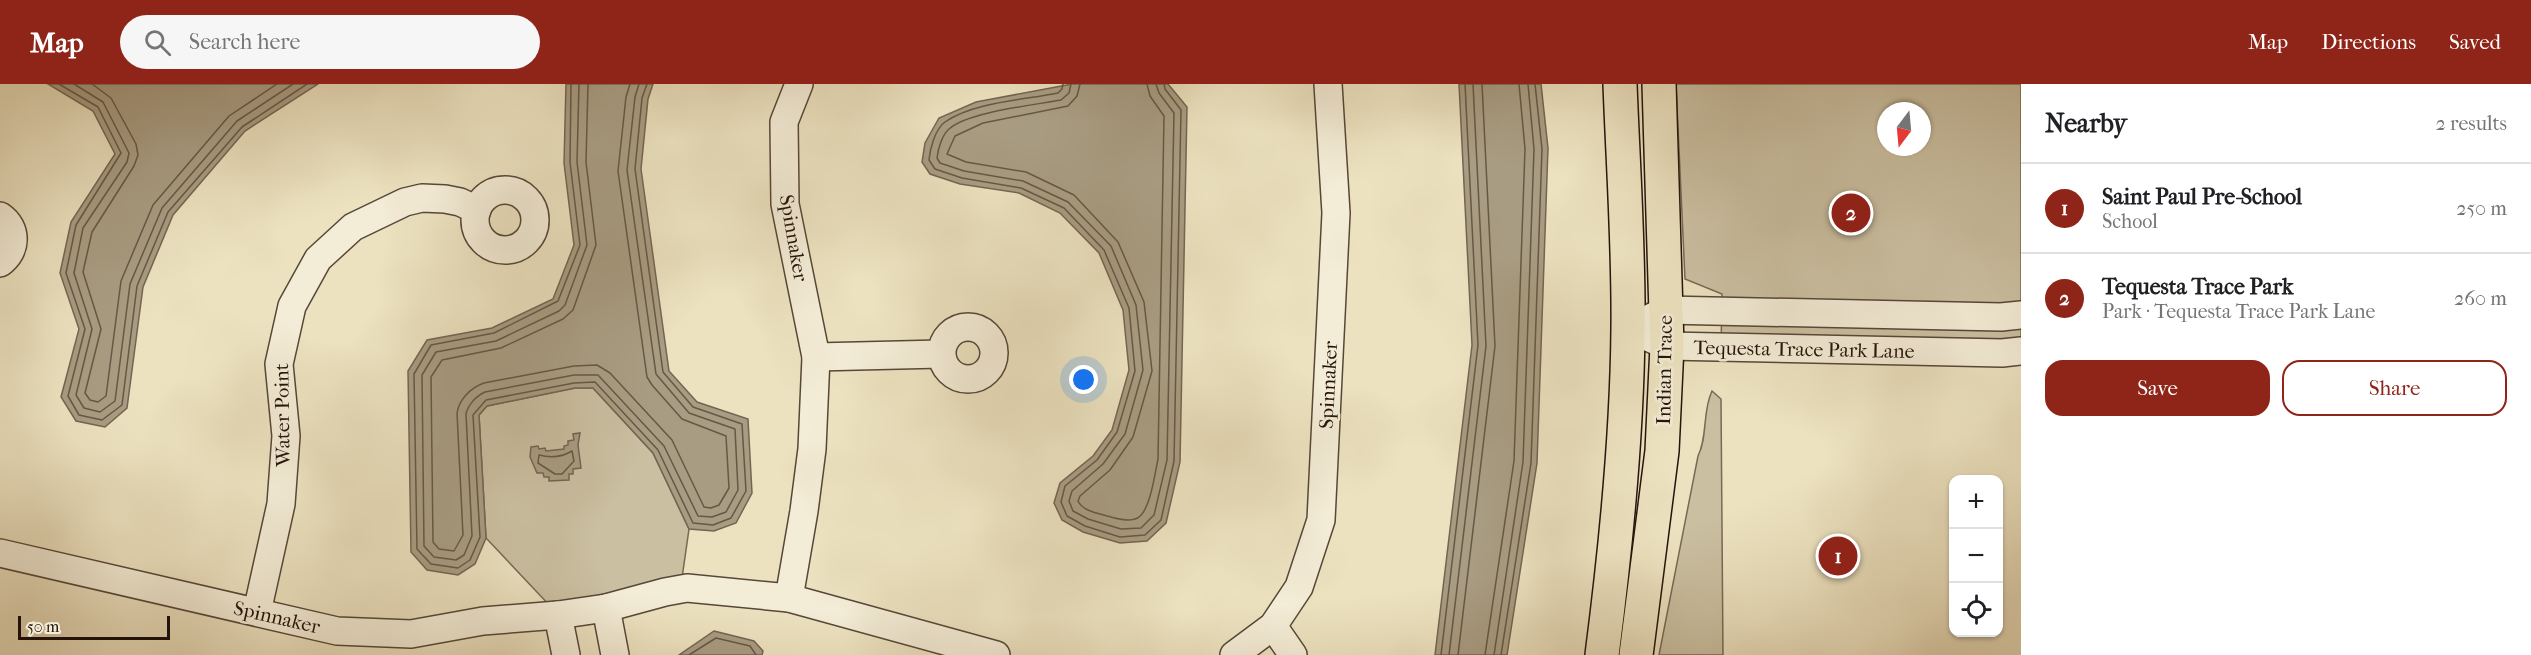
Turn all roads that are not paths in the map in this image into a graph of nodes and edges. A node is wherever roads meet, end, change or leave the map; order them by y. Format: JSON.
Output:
{"nodes":[{"id":1,"x":799,"y":84,"type":"edge"},
{"id":2,"x":1328,"y":84,"type":"edge"},
{"id":3,"x":1620,"y":84,"type":"edge"},
{"id":4,"x":1659,"y":84,"type":"edge"},
{"id":5,"x":477,"y":210,"type":"dead end"},
{"id":6,"x":0,"y":216,"type":"edge"},
{"id":7,"x":0,"y":263,"type":"edge"},
{"id":8,"x":1666,"y":310,"type":"junction"},
{"id":9,"x":2021,"y":315,"type":"edge"},
{"id":10,"x":1628,"y":328,"type":"junction"},
{"id":11,"x":1666,"y":346,"type":"junction"},
{"id":12,"x":2021,"y":351,"type":"edge"},
{"id":13,"x":941,"y":354,"type":"dead end"},
{"id":14,"x":816,"y":357,"type":"junction"},
{"id":15,"x":0,"y":553,"type":"edge"},
{"id":16,"x":789,"y":598,"type":"junction"},
{"id":17,"x":598,"y":609,"type":"junction"},
{"id":18,"x":256,"y":612,"type":"junction"},
{"id":19,"x":558,"y":615,"type":"junction"},
{"id":20,"x":1273,"y":626,"type":"junction"},
{"id":21,"x":566,"y":655,"type":"edge"},
{"id":22,"x":600,"y":655,"type":"edge"},
{"id":23,"x":615,"y":655,"type":"edge"},
{"id":24,"x":996,"y":655,"type":"edge"},
{"id":25,"x":1234,"y":655,"type":"edge"},
{"id":26,"x":1293,"y":655,"type":"edge"},
{"id":27,"x":1602,"y":655,"type":"edge"},
{"id":28,"x":1636,"y":655,"type":"edge"}],
"edges":[{"from":1,"to":14,"type":"street","name":"Spinnaker"},
{"from":2,"to":20,"type":"street","name":"Spinnaker"},
{"from":3,"to":10,"type":"main road","name":"Indian Trace"},
{"from":4,"to":8,"type":"main road","name":"Indian Trace"},
{"from":5,"to":18,"type":"street","name":"Water Point"},
{"from":6,"to":7,"type":"street"},
{"from":8,"to":9,"type":"street","name":"Tequesta Trace Park Lane"},
{"from":8,"to":10,"type":"street","name":"Tequesta Trace Park Lane"},
{"from":8,"to":11,"type":"main road","name":"Indian Trace"},
{"from":10,"to":11,"type":"street","name":"Tequesta Trace Park Lane"},
{"from":10,"to":27,"type":"main road","name":"Indian Trace"},
{"from":11,"to":12,"type":"street","name":"Tequesta Trace Park Lane"},
{"from":11,"to":28,"type":"main road","name":"Indian Trace"},
{"from":13,"to":14,"type":"street"},
{"from":14,"to":16,"type":"street","name":"Spinnaker"},
{"from":15,"to":18,"type":"street","name":"Spinnaker"},
{"from":16,"to":17,"type":"street","name":"Spinnaker"},
{"from":16,"to":24,"type":"street","name":"Spinnaker"},
{"from":17,"to":19,"type":"street","name":"Spinnaker"},
{"from":17,"to":22,"type":"street"},
{"from":17,"to":23,"type":"street"},
{"from":18,"to":19,"type":"street","name":"Spinnaker"},
{"from":19,"to":21,"type":"street"},
{"from":20,"to":25,"type":"street","name":"Spinnaker"},
{"from":20,"to":26,"type":"street"}]}
